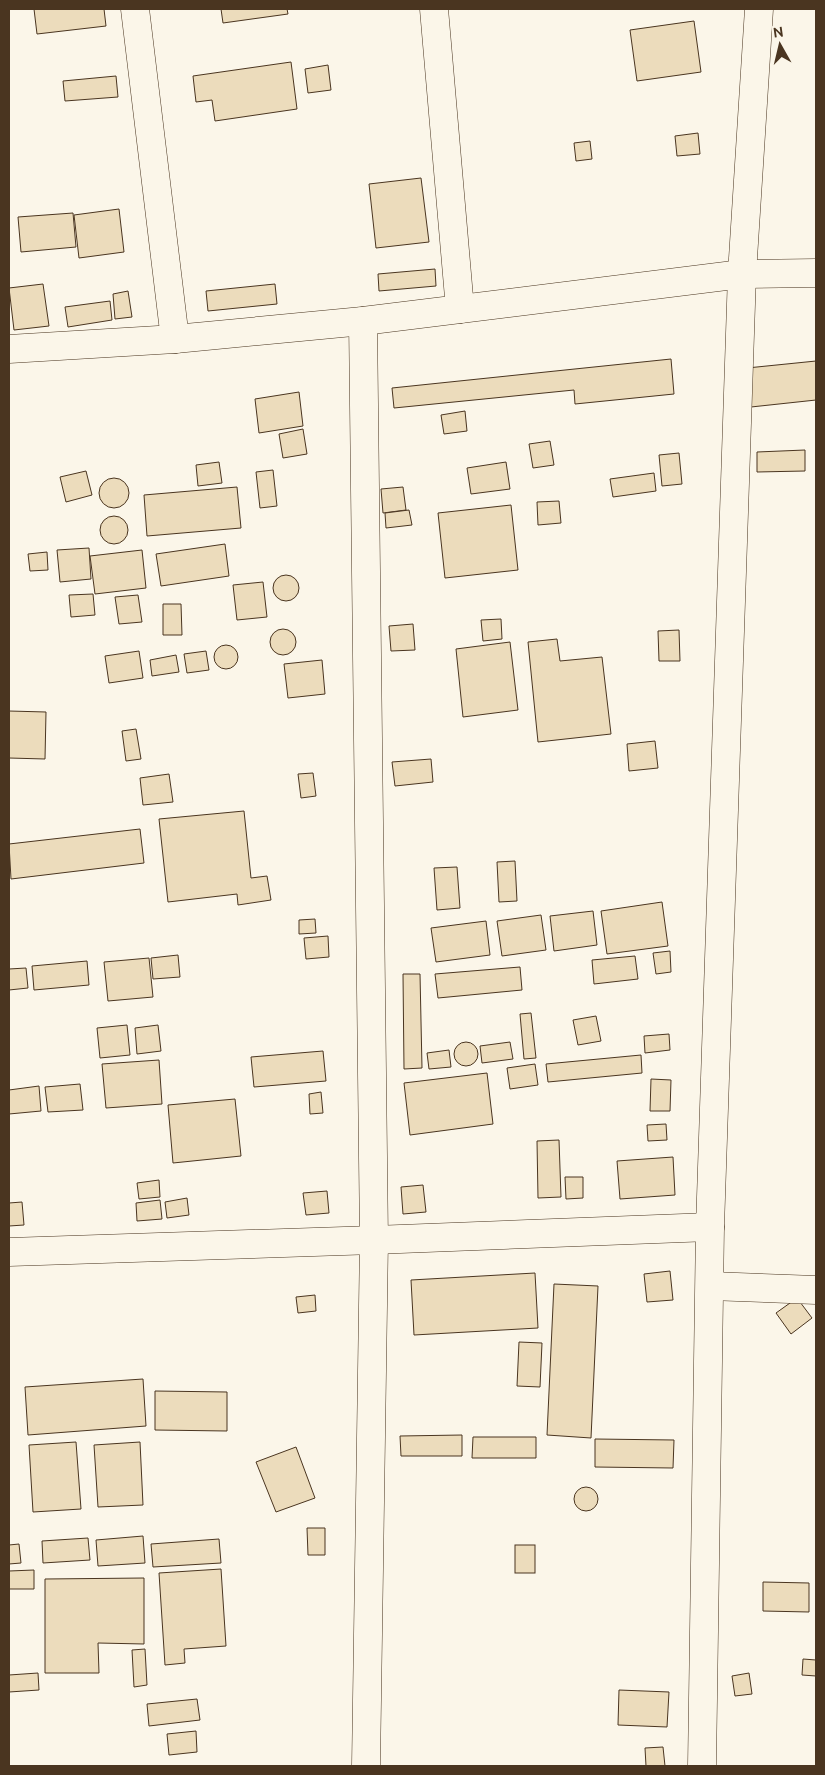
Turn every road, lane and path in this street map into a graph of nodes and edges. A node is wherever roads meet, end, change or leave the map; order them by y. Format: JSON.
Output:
{"nodes":[{"id":1,"x":136,"y":9,"type":"edge"},
{"id":2,"x":434,"y":9,"type":"edge"},
{"id":3,"x":759,"y":9,"type":"edge"},
{"id":4,"x":816,"y":273,"type":"edge"},
{"id":5,"x":742,"y":274,"type":"junction"},
{"id":6,"x":460,"y":309,"type":"junction"},
{"id":7,"x":363,"y":321,"type":"junction"},
{"id":8,"x":175,"y":339,"type":"junction"},
{"id":9,"x":9,"y":349,"type":"edge"},
{"id":10,"x":710,"y":1226,"type":"junction"},
{"id":11,"x":374,"y":1240,"type":"junction"},
{"id":12,"x":9,"y":1252,"type":"edge"},
{"id":13,"x":710,"y":1286,"type":"junction"},
{"id":14,"x":816,"y":1290,"type":"edge"},
{"id":15,"x":366,"y":1766,"type":"edge"},
{"id":16,"x":702,"y":1766,"type":"edge"}],
"edges":[{"from":1,"to":8,"type":"street"},
{"from":2,"to":6,"type":"street"},
{"from":3,"to":5,"type":"street"},
{"from":4,"to":5,"type":"street"},
{"from":5,"to":6,"type":"street"},
{"from":5,"to":10,"type":"street"},
{"from":6,"to":7,"type":"street"},
{"from":7,"to":8,"type":"street"},
{"from":7,"to":11,"type":"street"},
{"from":8,"to":9,"type":"street"},
{"from":10,"to":11,"type":"street"},
{"from":10,"to":13,"type":"street"},
{"from":11,"to":12,"type":"street"},
{"from":11,"to":15,"type":"street"},
{"from":13,"to":14,"type":"street"},
{"from":13,"to":16,"type":"street"}]}
